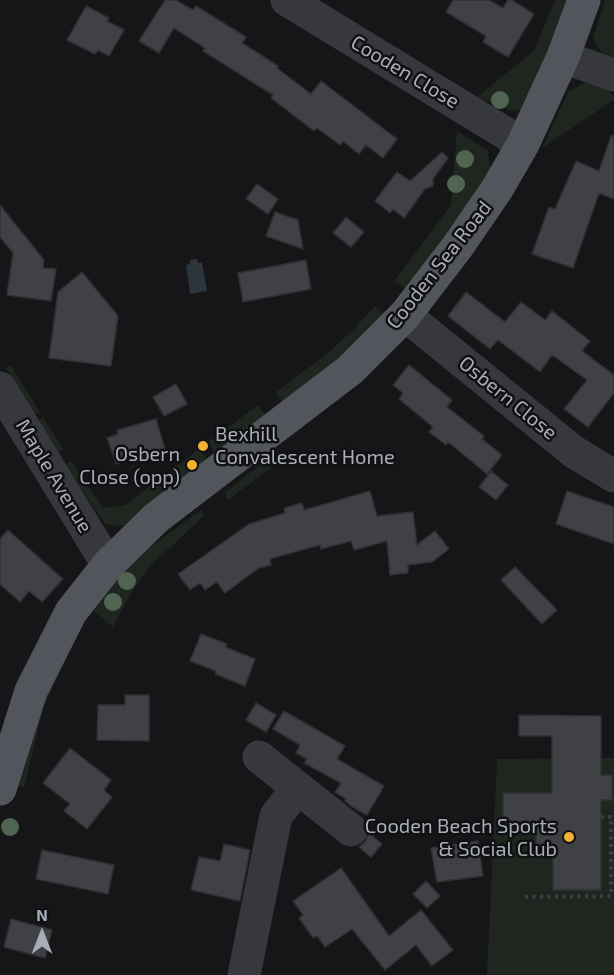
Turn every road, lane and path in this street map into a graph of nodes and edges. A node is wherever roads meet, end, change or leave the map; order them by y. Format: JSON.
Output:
{"nodes":[{"id":1,"x":286,"y":0,"type":"edge"},
{"id":2,"x":584,"y":0,"type":"edge"},
{"id":3,"x":563,"y":57,"type":"junction"},
{"id":4,"x":614,"y":75,"type":"edge"},
{"id":5,"x":523,"y":144,"type":"junction"},
{"id":6,"x":405,"y":315,"type":"junction"},
{"id":7,"x":0,"y":388,"type":"edge"},
{"id":8,"x":614,"y":476,"type":"edge"},
{"id":9,"x":108,"y":565,"type":"junction"},
{"id":10,"x":260,"y":757,"type":"dead end"},
{"id":11,"x":0,"y":789,"type":"edge"},
{"id":12,"x":297,"y":789,"type":"junction"},
{"id":13,"x":601,"y":817,"type":"dead end"},
{"id":14,"x":351,"y":830,"type":"dead end"},
{"id":15,"x":525,"y":897,"type":"dead end"},
{"id":16,"x":244,"y":975,"type":"edge"}],
"edges":[{"from":1,"to":5,"type":"street","name":"Cooden Close"},
{"from":2,"to":3,"type":"main road","name":"Cooden Sea Road"},
{"from":3,"to":4,"type":"street"},
{"from":3,"to":5,"type":"main road","name":"Cooden Sea Road"},
{"from":5,"to":6,"type":"main road","name":"Cooden Sea Road"},
{"from":6,"to":8,"type":"street","name":"Osbern Close"},
{"from":6,"to":9,"type":"main road","name":"Cooden Sea Road"},
{"from":7,"to":9,"type":"street","name":"Maple Avenue"},
{"from":9,"to":11,"type":"main road","name":"Cooden Sea Road"},
{"from":10,"to":12,"type":"street"},
{"from":12,"to":14,"type":"street"},
{"from":12,"to":16,"type":"street"},
{"from":13,"to":15,"type":"path"}]}
